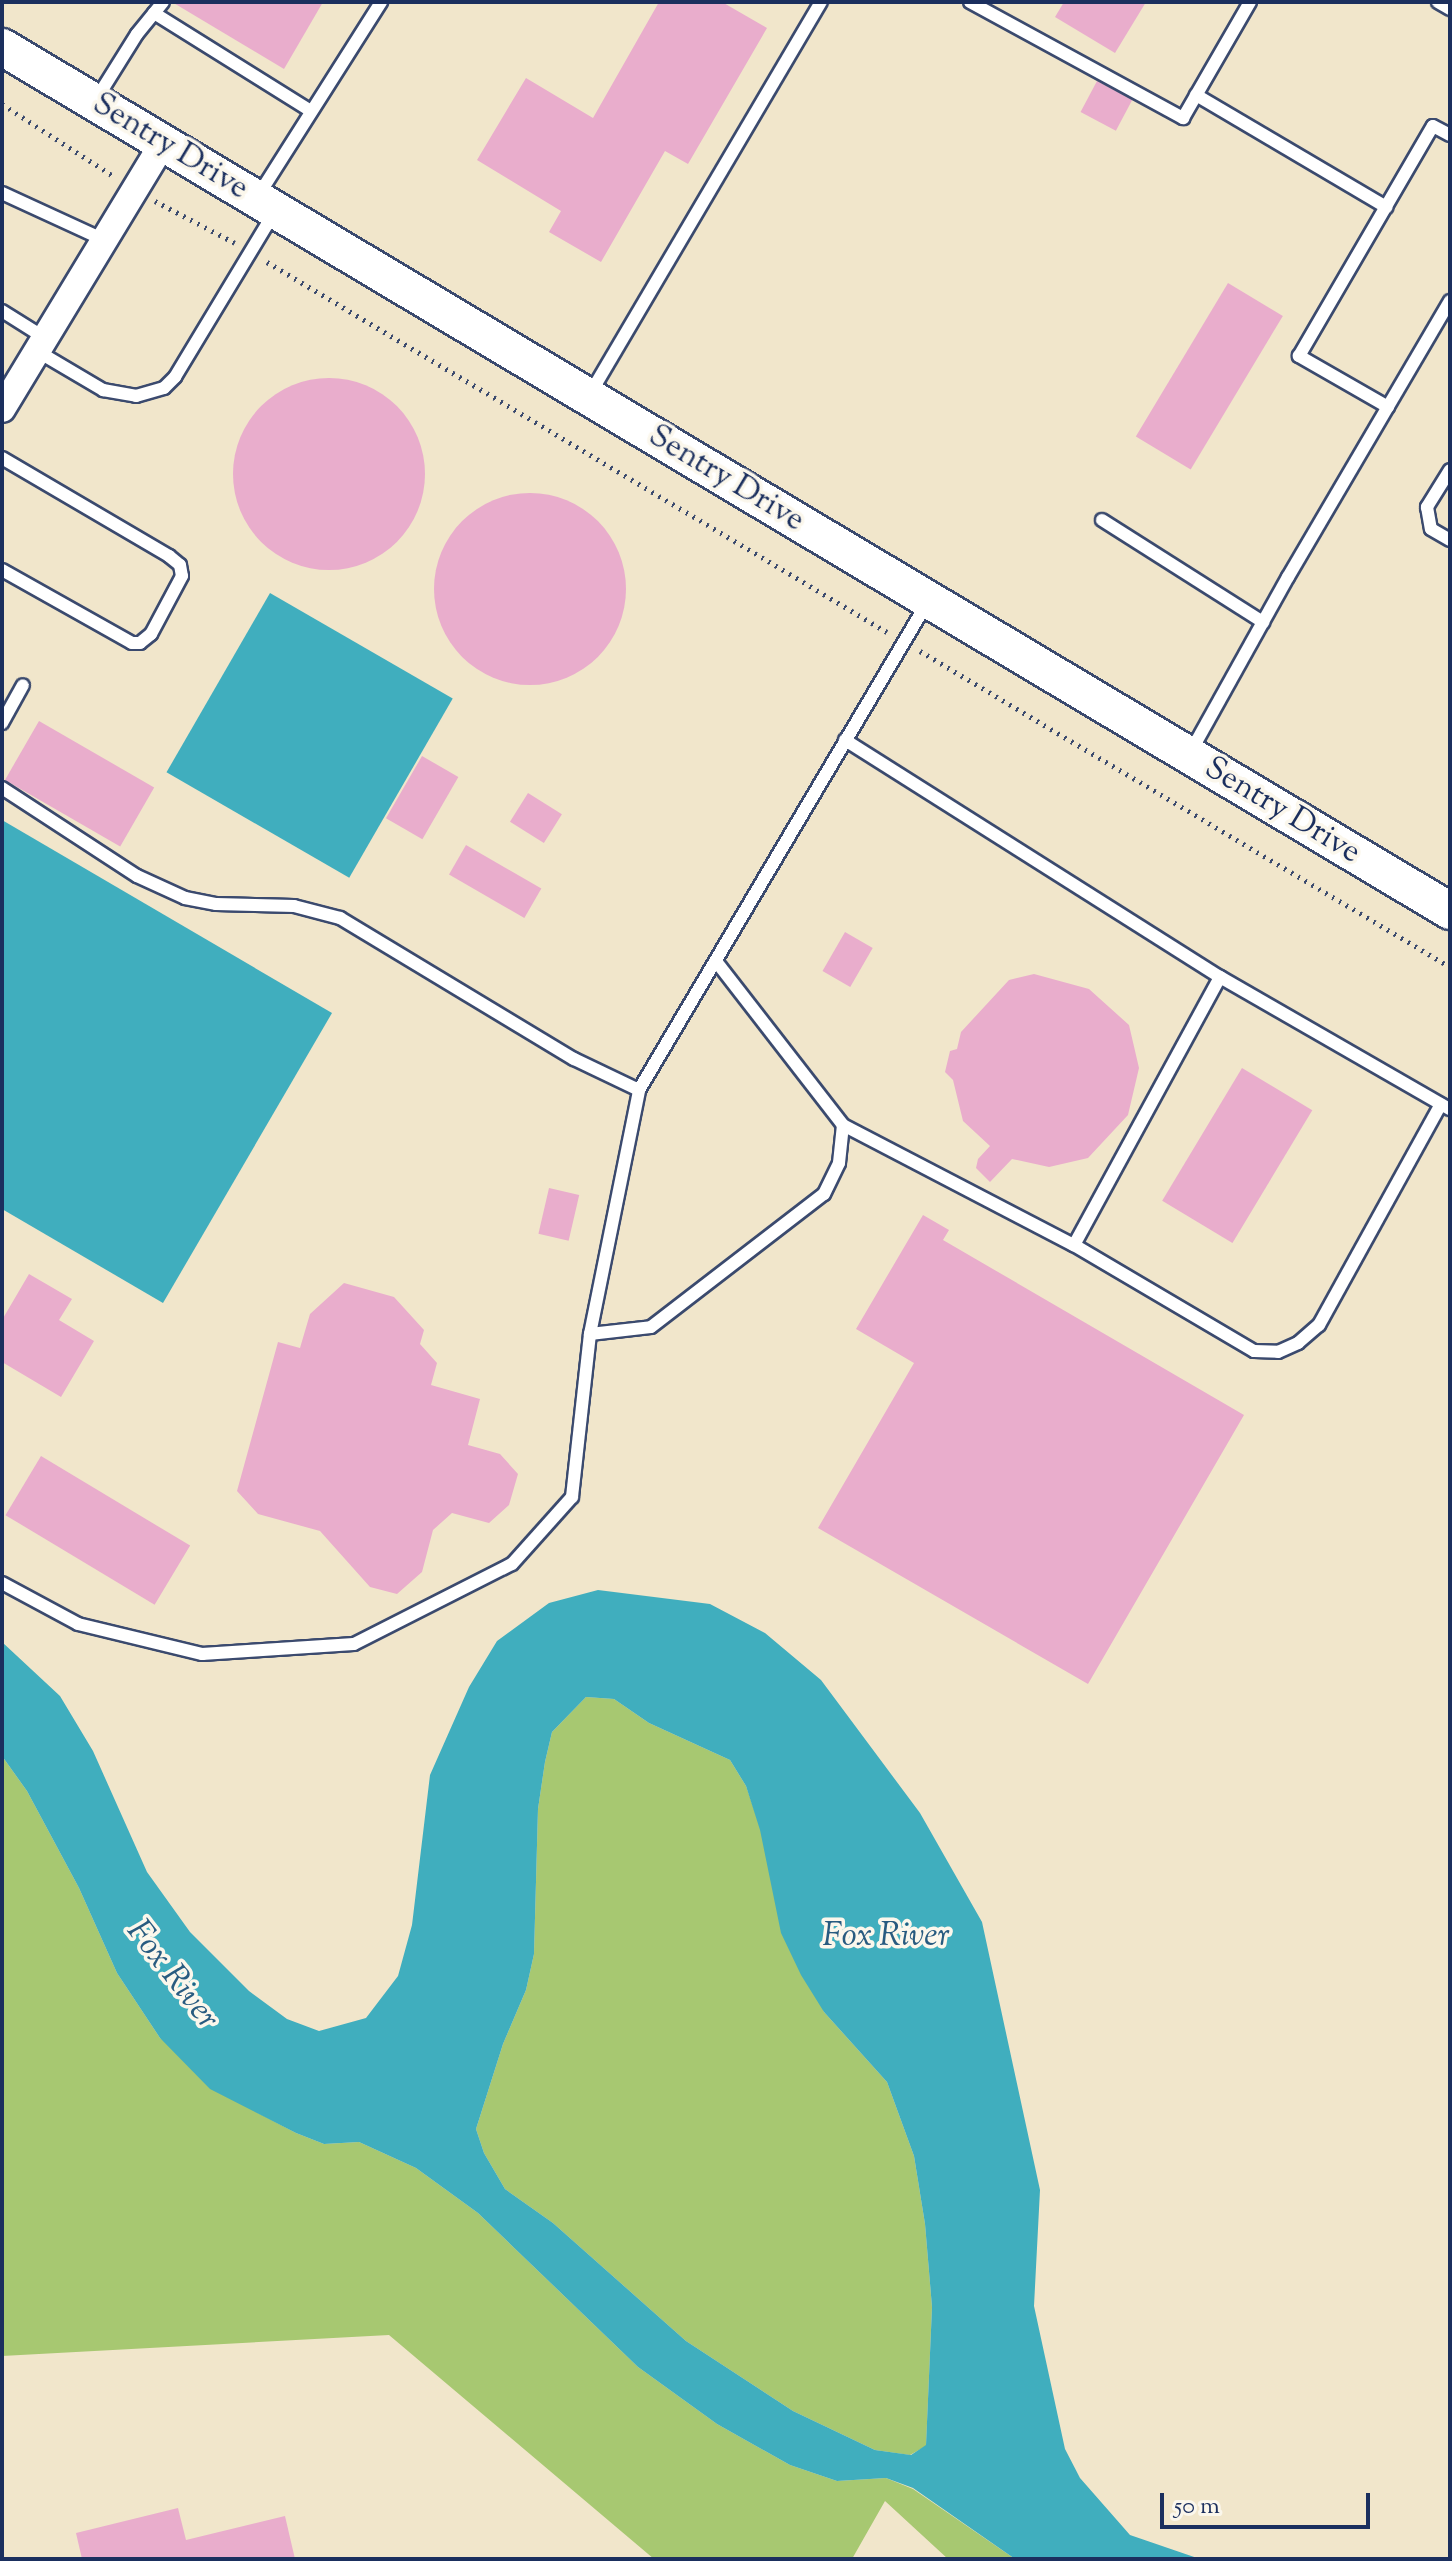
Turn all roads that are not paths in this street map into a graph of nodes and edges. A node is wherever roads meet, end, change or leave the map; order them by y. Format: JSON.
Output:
{"nodes":[{"id":1,"x":163,"y":2,"type":"edge"},
{"id":2,"x":381,"y":2,"type":"edge"},
{"id":3,"x":821,"y":2,"type":"edge"},
{"id":4,"x":970,"y":2,"type":"edge"},
{"id":5,"x":1250,"y":2,"type":"edge"},
{"id":6,"x":1438,"y":2,"type":"edge"},
{"id":7,"x":1450,"y":9,"type":"edge"},
{"id":8,"x":154,"y":13,"type":"junction"},
{"id":9,"x":2,"y":47,"type":"edge"},
{"id":10,"x":1196,"y":95,"type":"junction"},
{"id":11,"x":94,"y":102,"type":"junction"},
{"id":12,"x":311,"y":111,"type":"junction"},
{"id":13,"x":1450,"y":135,"type":"edge"},
{"id":14,"x":163,"y":143,"type":"junction"},
{"id":15,"x":2,"y":193,"type":"edge"},
{"id":16,"x":266,"y":204,"type":"junction"},
{"id":17,"x":1386,"y":207,"type":"junction"},
{"id":18,"x":104,"y":240,"type":"junction"},
{"id":19,"x":1450,"y":301,"type":"edge"},
{"id":20,"x":2,"y":311,"type":"edge"},
{"id":21,"x":41,"y":344,"type":"junction"},
{"id":22,"x":588,"y":397,"type":"junction"},
{"id":23,"x":1388,"y":407,"type":"junction"},
{"id":24,"x":2,"y":409,"type":"edge"},
{"id":25,"x":2,"y":458,"type":"edge"},
{"id":26,"x":1450,"y":470,"type":"edge"},
{"id":27,"x":1102,"y":520,"type":"dead end"},
{"id":28,"x":1450,"y":540,"type":"edge"},
{"id":29,"x":2,"y":570,"type":"edge"},
{"id":30,"x":929,"y":601,"type":"junction"},
{"id":31,"x":1263,"y":622,"type":"junction"},
{"id":32,"x":23,"y":685,"type":"dead end"},
{"id":33,"x":2,"y":723,"type":"edge"},
{"id":34,"x":845,"y":740,"type":"junction"},
{"id":35,"x":1189,"y":755,"type":"junction"},
{"id":36,"x":2,"y":788,"type":"edge"},
{"id":37,"x":1450,"y":911,"type":"edge"},
{"id":38,"x":716,"y":961,"type":"junction"},
{"id":39,"x":1220,"y":977,"type":"junction"},
{"id":40,"x":639,"y":1090,"type":"junction"},
{"id":41,"x":1446,"y":1107,"type":"edge"},
{"id":42,"x":843,"y":1125,"type":"junction"},
{"id":43,"x":1074,"y":1245,"type":"junction"},
{"id":44,"x":590,"y":1334,"type":"junction"},
{"id":45,"x":2,"y":1583,"type":"edge"}],
"edges":[{"from":1,"to":8,"type":"lane"},
{"from":2,"to":12,"type":"lane"},
{"from":3,"to":22,"type":"lane"},
{"from":4,"to":10,"type":"lane"},
{"from":5,"to":10,"type":"lane"},
{"from":6,"to":7,"type":"lane"},
{"from":8,"to":11,"type":"lane"},
{"from":8,"to":12,"type":"lane"},
{"from":9,"to":11,"type":"street","name":"Sentry Drive"},
{"from":10,"to":17,"type":"lane"},
{"from":11,"to":14,"type":"street","name":"Sentry Drive"},
{"from":12,"to":16,"type":"lane"},
{"from":13,"to":17,"type":"lane"},
{"from":14,"to":16,"type":"street","name":"Sentry Drive"},
{"from":14,"to":18,"type":"street"},
{"from":15,"to":18,"type":"lane"},
{"from":16,"to":21,"type":"lane"},
{"from":16,"to":22,"type":"street","name":"Sentry Drive"},
{"from":17,"to":23,"type":"lane"},
{"from":18,"to":21,"type":"street"},
{"from":19,"to":23,"type":"lane"},
{"from":20,"to":21,"type":"lane"},
{"from":21,"to":24,"type":"street"},
{"from":22,"to":30,"type":"street","name":"Sentry Drive"},
{"from":23,"to":31,"type":"lane"},
{"from":25,"to":29,"type":"lane"},
{"from":26,"to":28,"type":"lane"},
{"from":27,"to":31,"type":"lane"},
{"from":30,"to":34,"type":"lane"},
{"from":30,"to":35,"type":"street","name":"Sentry Drive"},
{"from":31,"to":35,"type":"lane"},
{"from":32,"to":33,"type":"lane"},
{"from":34,"to":38,"type":"lane"},
{"from":34,"to":39,"type":"lane"},
{"from":35,"to":37,"type":"street","name":"Sentry Drive"},
{"from":36,"to":40,"type":"lane"},
{"from":38,"to":40,"type":"lane"},
{"from":38,"to":42,"type":"lane"},
{"from":39,"to":41,"type":"lane"},
{"from":39,"to":43,"type":"lane"},
{"from":40,"to":44,"type":"lane"},
{"from":41,"to":43,"type":"lane"},
{"from":42,"to":43,"type":"lane"},
{"from":42,"to":44,"type":"lane"},
{"from":44,"to":45,"type":"lane"}]}
